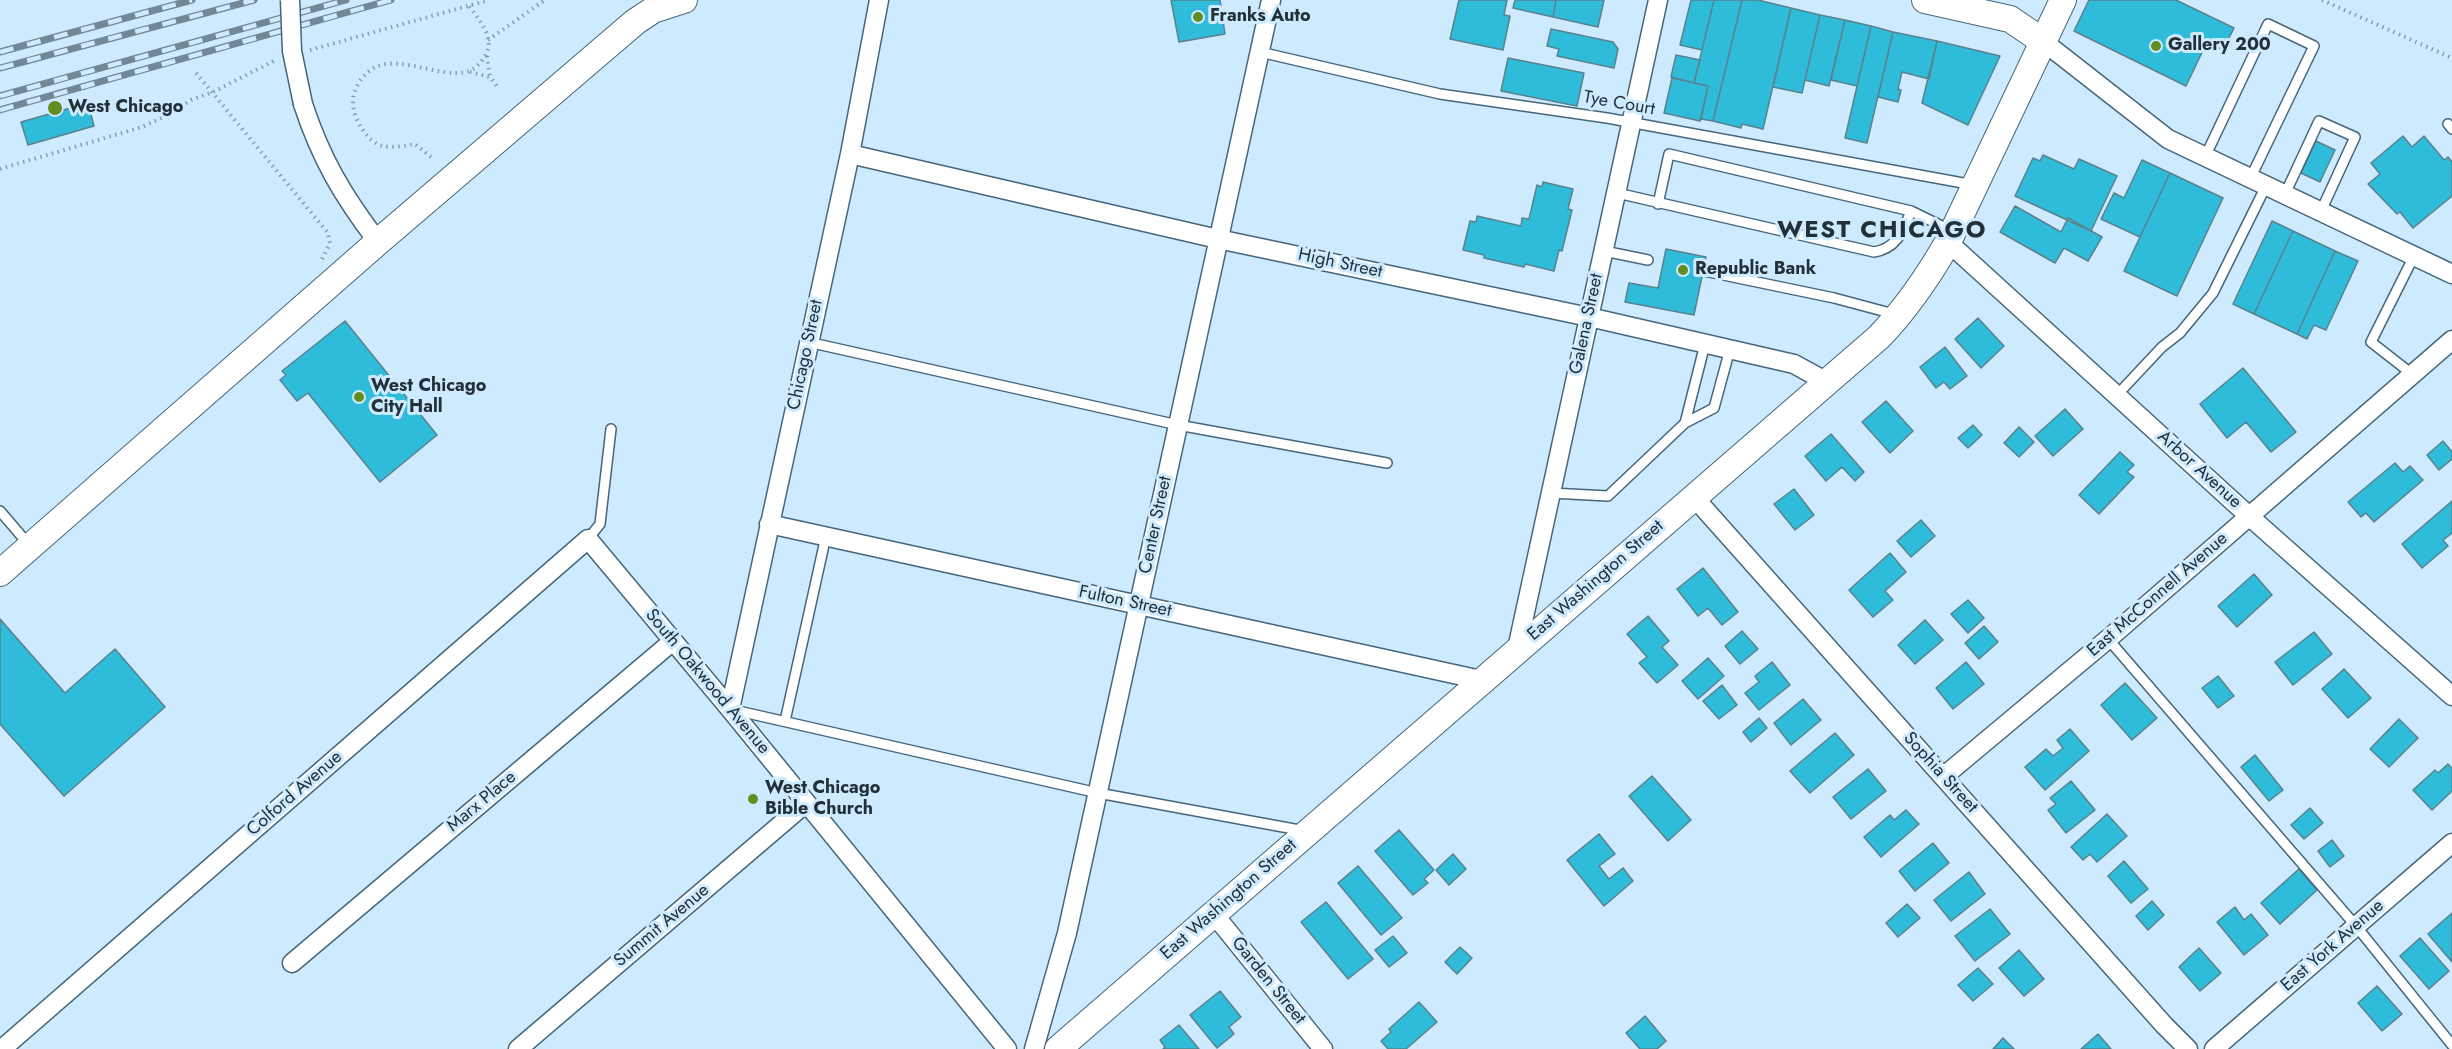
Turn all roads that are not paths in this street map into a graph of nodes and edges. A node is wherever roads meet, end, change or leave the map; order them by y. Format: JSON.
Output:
{"nodes":[{"id":1,"x":290,"y":0,"type":"edge"},
{"id":2,"x":684,"y":0,"type":"edge"},
{"id":3,"x":879,"y":0,"type":"edge"},
{"id":4,"x":1271,"y":0,"type":"edge"},
{"id":5,"x":1658,"y":0,"type":"edge"},
{"id":6,"x":1925,"y":0,"type":"edge"},
{"id":7,"x":2063,"y":0,"type":"edge"},
{"id":8,"x":2044,"y":42,"type":"junction"},
{"id":9,"x":1260,"y":52,"type":"junction"},
{"id":10,"x":1632,"y":123,"type":"junction"},
{"id":11,"x":850,"y":154,"type":"junction"},
{"id":12,"x":2205,"y":157,"type":"junction"},
{"id":13,"x":2258,"y":182,"type":"junction"},
{"id":14,"x":1974,"y":185,"type":"junction"},
{"id":15,"x":1617,"y":193,"type":"junction"},
{"id":16,"x":2285,"y":194,"type":"junction"},
{"id":17,"x":1658,"y":204,"type":"junction"},
{"id":18,"x":1911,"y":211,"type":"junction"},
{"id":19,"x":2321,"y":211,"type":"junction"},
{"id":20,"x":1951,"y":237,"type":"junction"},
{"id":21,"x":1218,"y":239,"type":"junction"},
{"id":22,"x":378,"y":242,"type":"junction"},
{"id":23,"x":1604,"y":251,"type":"junction"},
{"id":24,"x":2414,"y":256,"type":"junction"},
{"id":25,"x":1648,"y":260,"type":"dead end"},
{"id":26,"x":1704,"y":271,"type":"dead end"},
{"id":27,"x":2452,"y":274,"type":"edge"},
{"id":28,"x":1899,"y":315,"type":"junction"},
{"id":29,"x":1588,"y":317,"type":"junction"},
{"id":30,"x":2452,"y":340,"type":"edge"},
{"id":31,"x":808,"y":342,"type":"junction"},
{"id":32,"x":1705,"y":344,"type":"junction"},
{"id":33,"x":1730,"y":349,"type":"junction"},
{"id":34,"x":2412,"y":374,"type":"junction"},
{"id":35,"x":1827,"y":382,"type":"junction"},
{"id":36,"x":2117,"y":395,"type":"junction"},
{"id":37,"x":1685,"y":423,"type":"junction"},
{"id":38,"x":1178,"y":425,"type":"junction"},
{"id":39,"x":610,"y":429,"type":"dead end"},
{"id":40,"x":1387,"y":463,"type":"dead end"},
{"id":41,"x":1551,"y":493,"type":"junction"},
{"id":42,"x":1693,"y":496,"type":"junction"},
{"id":43,"x":0,"y":511,"type":"edge"},
{"id":44,"x":2249,"y":516,"type":"junction"},
{"id":45,"x":769,"y":524,"type":"junction"},
{"id":46,"x":825,"y":536,"type":"junction"},
{"id":47,"x":588,"y":539,"type":"junction"},
{"id":48,"x":30,"y":547,"type":"junction"},
{"id":49,"x":0,"y":573,"type":"edge"},
{"id":50,"x":1139,"y":605,"type":"junction"},
{"id":51,"x":2108,"y":639,"type":"junction"},
{"id":52,"x":673,"y":641,"type":"junction"},
{"id":53,"x":1517,"y":649,"type":"junction"},
{"id":54,"x":1481,"y":680,"type":"junction"},
{"id":55,"x":2452,"y":696,"type":"edge"},
{"id":56,"x":730,"y":709,"type":"junction"},
{"id":57,"x":785,"y":721,"type":"junction"},
{"id":58,"x":1943,"y":777,"type":"junction"},
{"id":59,"x":1098,"y":793,"type":"junction"},
{"id":60,"x":807,"y":803,"type":"junction"},
{"id":61,"x":1307,"y":831,"type":"junction"},
{"id":62,"x":2452,"y":843,"type":"edge"},
{"id":63,"x":1213,"y":914,"type":"junction"},
{"id":64,"x":2356,"y":926,"type":"junction"},
{"id":65,"x":292,"y":963,"type":"dead end"},
{"id":66,"x":2452,"y":1045,"type":"edge"},
{"id":67,"x":2,"y":1049,"type":"edge"},
{"id":68,"x":518,"y":1049,"type":"edge"},
{"id":69,"x":1007,"y":1049,"type":"edge"},
{"id":70,"x":1034,"y":1049,"type":"edge"},
{"id":71,"x":1058,"y":1049,"type":"edge"},
{"id":72,"x":1323,"y":1049,"type":"edge"},
{"id":73,"x":2188,"y":1049,"type":"edge"},
{"id":74,"x":2214,"y":1049,"type":"edge"}],
"edges":[{"from":1,"to":22,"type":"street","bridge":true},
{"from":2,"to":22,"type":"main road"},
{"from":3,"to":11,"type":"street","name":"Chicago Street"},
{"from":4,"to":9,"type":"street","name":"Center Street"},
{"from":5,"to":10,"type":"street","name":"Galena Street"},
{"from":6,"to":8,"type":"main road"},
{"from":7,"to":8,"type":"main road","name":"East Washington Street"},
{"from":8,"to":12,"type":"street"},
{"from":8,"to":14,"type":"main road","name":"East Washington Street"},
{"from":9,"to":10,"type":"lane","name":"Tye Court"},
{"from":9,"to":21,"type":"street","name":"Center Street"},
{"from":10,"to":14,"type":"lane","name":"Tye Court"},
{"from":10,"to":15,"type":"street","name":"Galena Street"},
{"from":11,"to":21,"type":"street","name":"High Street"},
{"from":11,"to":31,"type":"street","name":"Chicago Street"},
{"from":12,"to":13,"type":"street"},
{"from":12,"to":13,"type":"lane"},
{"from":13,"to":16,"type":"street"},
{"from":13,"to":36,"type":"lane"},
{"from":14,"to":20,"type":"main road","name":"East Washington Street"},
{"from":15,"to":17,"type":"lane"},
{"from":15,"to":23,"type":"street","name":"Galena Street"},
{"from":16,"to":19,"type":"street"},
{"from":16,"to":19,"type":"lane"},
{"from":17,"to":18,"type":"lane"},
{"from":17,"to":18,"type":"lane"},
{"from":18,"to":20,"type":"lane"},
{"from":19,"to":24,"type":"street"},
{"from":20,"to":28,"type":"main road","name":"East Washington Street"},
{"from":20,"to":36,"type":"street","name":"Arbor Avenue"},
{"from":21,"to":29,"type":"street","name":"High Street"},
{"from":21,"to":38,"type":"street","name":"Center Street"},
{"from":22,"to":48,"type":"main road"},
{"from":23,"to":25,"type":"lane"},
{"from":23,"to":29,"type":"street","name":"Galena Street"},
{"from":24,"to":27,"type":"street"},
{"from":24,"to":34,"type":"lane"},
{"from":26,"to":28,"type":"lane"},
{"from":28,"to":35,"type":"main road","name":"East Washington Street"},
{"from":29,"to":32,"type":"street","name":"High Street"},
{"from":29,"to":41,"type":"street","name":"Galena Street"},
{"from":30,"to":34,"type":"street","name":"East McConnell Avenue"},
{"from":31,"to":38,"type":"lane"},
{"from":31,"to":45,"type":"street","name":"Chicago Street"},
{"from":32,"to":33,"type":"street","name":"High Street"},
{"from":32,"to":37,"type":"lane"},
{"from":33,"to":35,"type":"street","name":"High Street"},
{"from":33,"to":37,"type":"lane"},
{"from":34,"to":44,"type":"street","name":"East McConnell Avenue"},
{"from":35,"to":42,"type":"main road","name":"East Washington Street"},
{"from":36,"to":44,"type":"street","name":"Arbor Avenue"},
{"from":37,"to":41,"type":"lane"},
{"from":38,"to":40,"type":"lane"},
{"from":38,"to":50,"type":"street","name":"Center Street"},
{"from":39,"to":47,"type":"lane"},
{"from":41,"to":53,"type":"street","name":"Galena Street"},
{"from":42,"to":53,"type":"main road","name":"East Washington Street"},
{"from":42,"to":58,"type":"street","name":"Sophia Street"},
{"from":43,"to":48,"type":"lane"},
{"from":44,"to":51,"type":"street","name":"East McConnell Avenue"},
{"from":44,"to":55,"type":"street","name":"Arbor Avenue"},
{"from":45,"to":46,"type":"street","name":"Fulton Street"},
{"from":45,"to":56,"type":"street","name":"Chicago Street"},
{"from":46,"to":50,"type":"street","name":"Fulton Street"},
{"from":46,"to":57,"type":"lane"},
{"from":47,"to":52,"type":"street","name":"South Oakwood Avenue"},
{"from":47,"to":67,"type":"street","name":"Colford Avenue"},
{"from":48,"to":49,"type":"main road"},
{"from":50,"to":54,"type":"street","name":"Fulton Street"},
{"from":50,"to":59,"type":"street","name":"Center Street"},
{"from":51,"to":58,"type":"street","name":"East McConnell Avenue"},
{"from":51,"to":64,"type":"lane"},
{"from":52,"to":56,"type":"street","name":"South Oakwood Avenue"},
{"from":52,"to":65,"type":"street","name":"Marx Place"},
{"from":53,"to":54,"type":"main road","name":"East Washington Street"},
{"from":54,"to":61,"type":"main road","name":"East Washington Street"},
{"from":56,"to":57,"type":"lane"},
{"from":56,"to":60,"type":"street","name":"South Oakwood Avenue"},
{"from":57,"to":59,"type":"lane"},
{"from":58,"to":73,"type":"street","name":"Sophia Street"},
{"from":59,"to":61,"type":"lane"},
{"from":59,"to":70,"type":"street","name":"Center Street"},
{"from":60,"to":68,"type":"street","name":"Summit Avenue"},
{"from":60,"to":69,"type":"street","name":"South Oakwood Avenue"},
{"from":61,"to":63,"type":"main road","name":"East Washington Street"},
{"from":62,"to":64,"type":"street","name":"East York Avenue"},
{"from":63,"to":71,"type":"main road","name":"East Washington Street"},
{"from":63,"to":72,"type":"street","name":"Garden Street"},
{"from":64,"to":66,"type":"lane"},
{"from":64,"to":74,"type":"street","name":"East York Avenue"}]}
